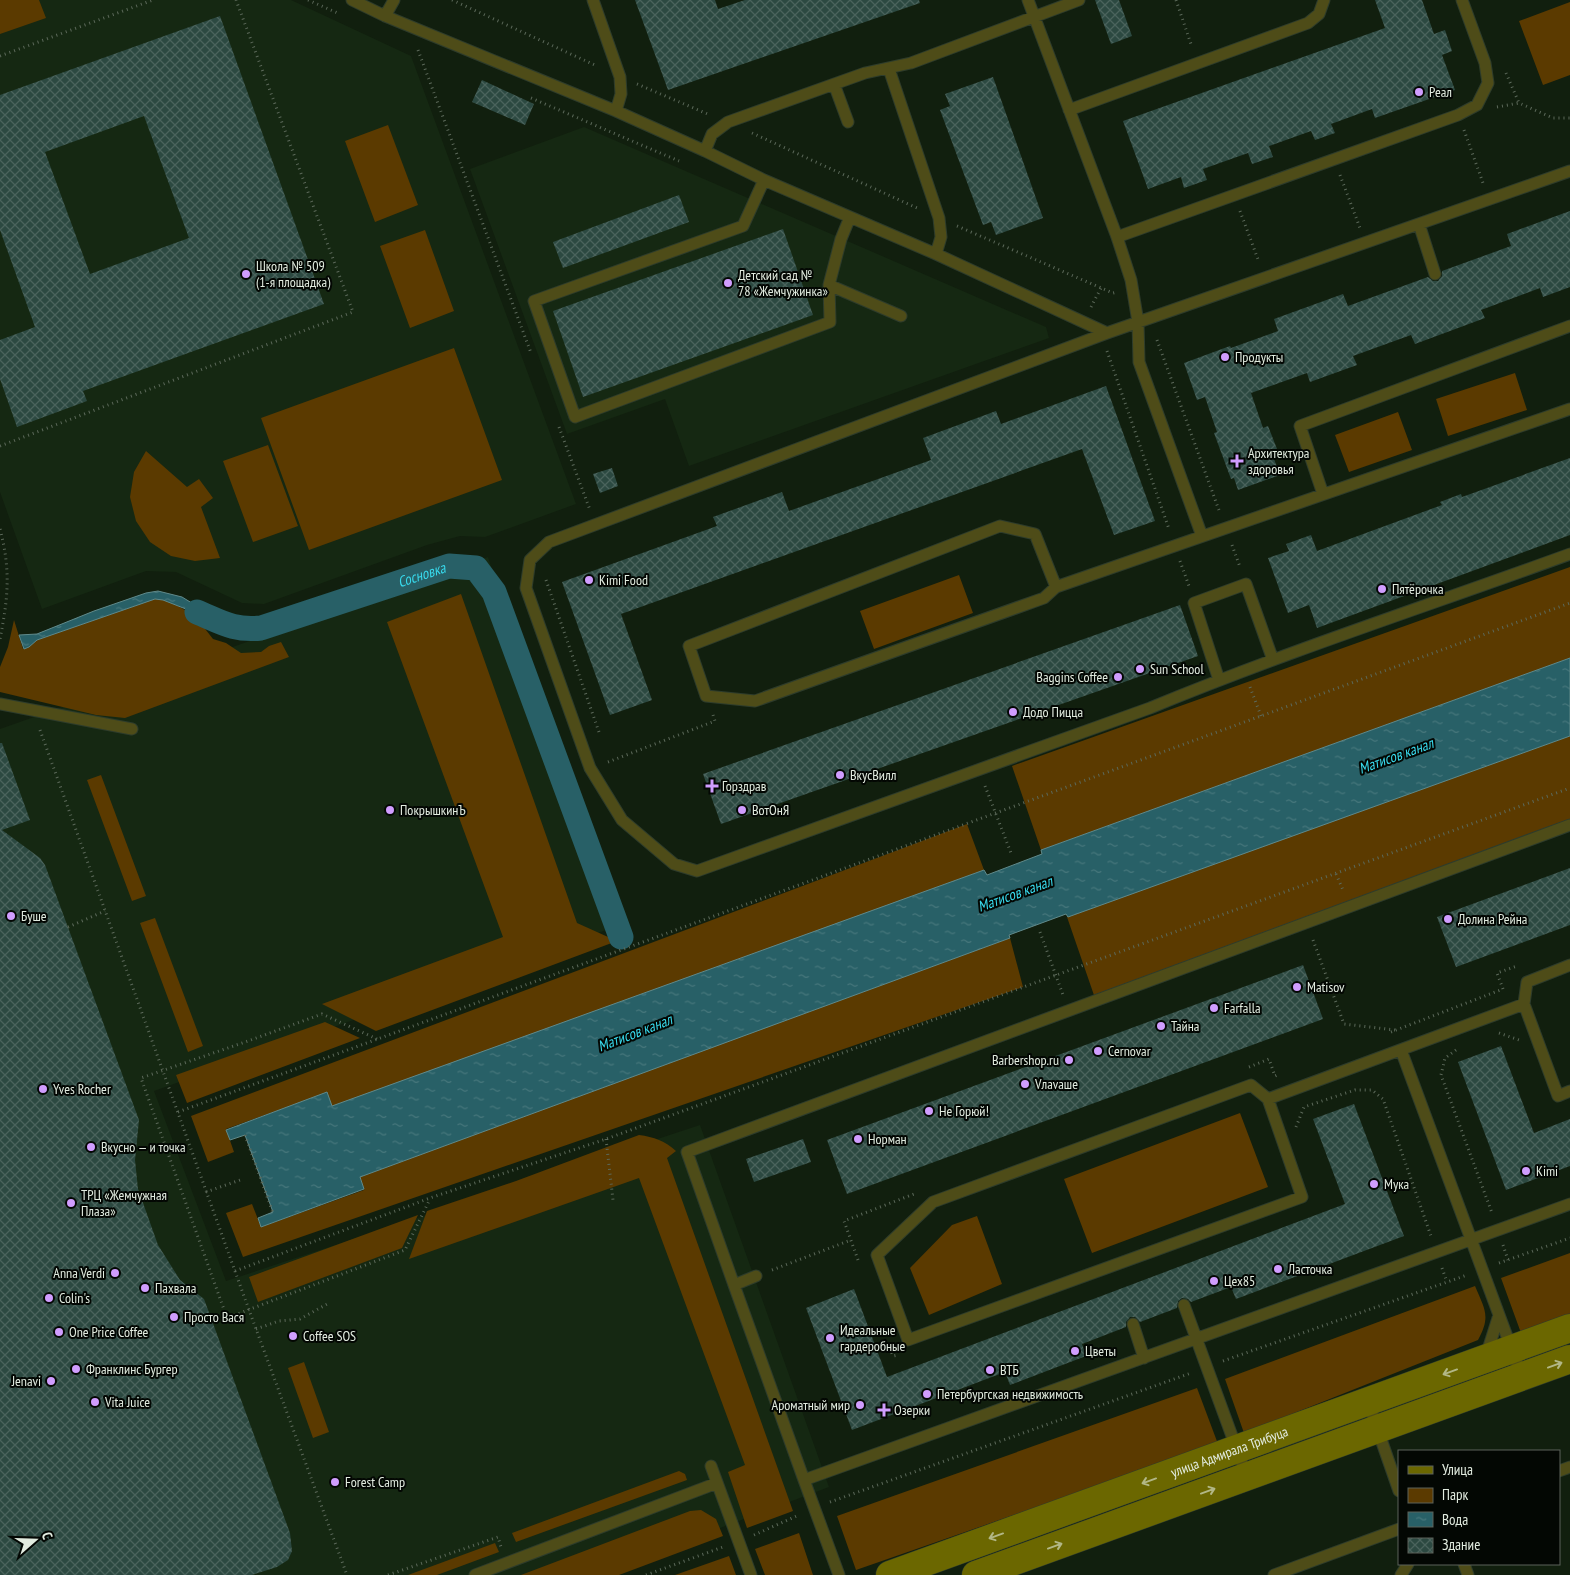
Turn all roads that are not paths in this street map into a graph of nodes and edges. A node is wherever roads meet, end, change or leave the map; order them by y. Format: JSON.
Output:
{"nodes":[{"id":1,"x":352,"y":0,"type":"edge"},
{"id":2,"x":394,"y":0,"type":"edge"},
{"id":3,"x":594,"y":0,"type":"edge"},
{"id":4,"x":1028,"y":0,"type":"edge"},
{"id":5,"x":1079,"y":0,"type":"edge"},
{"id":6,"x":1324,"y":0,"type":"edge"},
{"id":7,"x":1462,"y":0,"type":"edge"},
{"id":8,"x":385,"y":16,"type":"junction"},
{"id":9,"x":1034,"y":17,"type":"junction"},
{"id":10,"x":889,"y":69,"type":"junction"},
{"id":11,"x":834,"y":84,"type":"junction"},
{"id":12,"x":1069,"y":110,"type":"junction"},
{"id":13,"x":616,"y":111,"type":"junction"},
{"id":14,"x":848,"y":122,"type":"dead end"},
{"id":15,"x":705,"y":151,"type":"junction"},
{"id":16,"x":1570,"y":171,"type":"edge"},
{"id":17,"x":764,"y":180,"type":"junction"},
{"id":18,"x":850,"y":217,"type":"junction"},
{"id":19,"x":1419,"y":224,"type":"junction"},
{"id":20,"x":1117,"y":237,"type":"junction"},
{"id":21,"x":936,"y":254,"type":"junction"},
{"id":22,"x":1435,"y":274,"type":"dead end"},
{"id":23,"x":829,"y":285,"type":"junction"},
{"id":24,"x":901,"y":316,"type":"dead end"},
{"id":25,"x":1138,"y":322,"type":"junction"},
{"id":26,"x":1570,"y":326,"type":"edge"},
{"id":27,"x":1107,"y":333,"type":"junction"},
{"id":28,"x":1570,"y":409,"type":"edge"},
{"id":29,"x":1323,"y":494,"type":"junction"},
{"id":30,"x":1202,"y":536,"type":"junction"},
{"id":31,"x":1570,"y":554,"type":"edge"},
{"id":32,"x":1056,"y":587,"type":"junction"},
{"id":33,"x":1273,"y":660,"type":"junction"},
{"id":34,"x":1219,"y":680,"type":"junction"},
{"id":35,"x":0,"y":704,"type":"edge"},
{"id":36,"x":132,"y":728,"type":"dead end"},
{"id":37,"x":1570,"y":825,"type":"edge"},
{"id":38,"x":1570,"y":966,"type":"edge"},
{"id":39,"x":1524,"y":1004,"type":"junction"},
{"id":40,"x":1400,"y":1050,"type":"junction"},
{"id":41,"x":1570,"y":1091,"type":"edge"},
{"id":42,"x":1268,"y":1099,"type":"junction"},
{"id":43,"x":1570,"y":1204,"type":"edge"},
{"id":44,"x":1471,"y":1240,"type":"junction"},
{"id":45,"x":756,"y":1276,"type":"road end"},
{"id":46,"x":734,"y":1285,"type":"junction"},
{"id":47,"x":1184,"y":1305,"type":"dead end"},
{"id":48,"x":1499,"y":1315,"type":"junction"},
{"id":49,"x":1132,"y":1324,"type":"dead end"},
{"id":50,"x":1570,"y":1328,"type":"edge"},
{"id":51,"x":1197,"y":1338,"type":"junction"},
{"id":52,"x":1512,"y":1349,"type":"junction"},
{"id":53,"x":1144,"y":1358,"type":"junction"},
{"id":54,"x":1486,"y":1359,"type":"junction"},
{"id":55,"x":1570,"y":1359,"type":"edge"},
{"id":56,"x":1522,"y":1377,"type":"junction"},
{"id":57,"x":1368,"y":1402,"type":"junction"},
{"id":58,"x":1378,"y":1429,"type":"junction"},
{"id":59,"x":1237,"y":1449,"type":"junction"},
{"id":60,"x":711,"y":1466,"type":"dead end"},
{"id":61,"x":1247,"y":1477,"type":"junction"},
{"id":62,"x":804,"y":1480,"type":"junction"},
{"id":63,"x":717,"y":1483,"type":"junction"},
{"id":64,"x":1398,"y":1488,"type":"edge"},
{"id":65,"x":1398,"y":1529,"type":"edge"},
{"id":66,"x":475,"y":1575,"type":"edge"},
{"id":67,"x":751,"y":1575,"type":"edge"},
{"id":68,"x":839,"y":1575,"type":"edge"},
{"id":69,"x":890,"y":1575,"type":"edge"},
{"id":70,"x":976,"y":1575,"type":"edge"},
{"id":71,"x":1274,"y":1575,"type":"edge"}],
"edges":[{"from":1,"to":8,"type":"lane"},
{"from":2,"to":8,"type":"lane"},
{"from":3,"to":13,"type":"lane"},
{"from":4,"to":9,"type":"lane"},
{"from":5,"to":9,"type":"lane"},
{"from":6,"to":12,"type":"lane"},
{"from":7,"to":20,"type":"lane"},
{"from":8,"to":13,"type":"lane"},
{"from":9,"to":10,"type":"lane"},
{"from":9,"to":12,"type":"lane"},
{"from":10,"to":11,"type":"lane"},
{"from":10,"to":21,"type":"lane"},
{"from":11,"to":14,"type":"lane"},
{"from":11,"to":15,"type":"lane"},
{"from":12,"to":20,"type":"lane"},
{"from":13,"to":15,"type":"lane"},
{"from":15,"to":17,"type":"lane"},
{"from":16,"to":19,"type":"lane"},
{"from":17,"to":18,"type":"lane"},
{"from":17,"to":23,"type":"lane"},
{"from":18,"to":21,"type":"lane"},
{"from":18,"to":23,"type":"lane"},
{"from":19,"to":22,"type":"lane"},
{"from":19,"to":25,"type":"lane"},
{"from":20,"to":25,"type":"lane"},
{"from":21,"to":27,"type":"lane"},
{"from":23,"to":24,"type":"lane"},
{"from":25,"to":27,"type":"lane"},
{"from":25,"to":30,"type":"lane"},
{"from":26,"to":29,"type":"lane"},
{"from":27,"to":34,"type":"lane"},
{"from":28,"to":29,"type":"lane"},
{"from":29,"to":30,"type":"lane"},
{"from":30,"to":32,"type":"lane"},
{"from":31,"to":33,"type":"lane"},
{"from":32,"to":32,"type":"lane"},
{"from":33,"to":34,"type":"lane"},
{"from":33,"to":34,"type":"lane"},
{"from":35,"to":36,"type":"lane"},
{"from":37,"to":46,"type":"lane"},
{"from":38,"to":39,"type":"lane"},
{"from":39,"to":40,"type":"lane"},
{"from":39,"to":41,"type":"lane"},
{"from":40,"to":42,"type":"lane"},
{"from":40,"to":44,"type":"lane"},
{"from":42,"to":42,"type":"lane"},
{"from":43,"to":44,"type":"lane"},
{"from":44,"to":48,"type":"lane"},
{"from":44,"to":51,"type":"lane"},
{"from":45,"to":46,"type":"lane"},
{"from":46,"to":62,"type":"lane"},
{"from":47,"to":51,"type":"lane"},
{"from":48,"to":52,"type":"lane"},
{"from":48,"to":54,"type":"lane"},
{"from":49,"to":53,"type":"lane"},
{"from":50,"to":52,"type":"street","name":"улица Адмирала Трибуца"},
{"from":51,"to":53,"type":"lane"},
{"from":51,"to":59,"type":"lane"},
{"from":52,"to":54,"type":"street","name":"улица Адмирала Трибуца"},
{"from":52,"to":56,"type":"lane"},
{"from":53,"to":62,"type":"lane"},
{"from":54,"to":57,"type":"street","name":"улица Адмирала Трибуца","one_way":true},
{"from":56,"to":55,"type":"street","name":"улица Адмирала Трибуца","one_way":true},
{"from":56,"to":58,"type":"street","name":"улица Адмирала Трибуца"},
{"from":57,"to":58,"type":"lane"},
{"from":57,"to":59,"type":"street","name":"улица Адмирала Трибуца"},
{"from":58,"to":61,"type":"street","name":"улица Адмирала Трибуца"},
{"from":58,"to":64,"type":"lane"},
{"from":59,"to":61,"type":"lane"},
{"from":59,"to":69,"type":"street","name":"улица Адмирала Трибуца","one_way":true},
{"from":60,"to":63,"type":"lane"},
{"from":70,"to":61,"type":"street","name":"улица Адмирала Трибуца","one_way":true},
{"from":62,"to":68,"type":"lane"},
{"from":63,"to":66,"type":"lane"},
{"from":63,"to":67,"type":"lane"},
{"from":65,"to":71,"type":"lane"}]}
